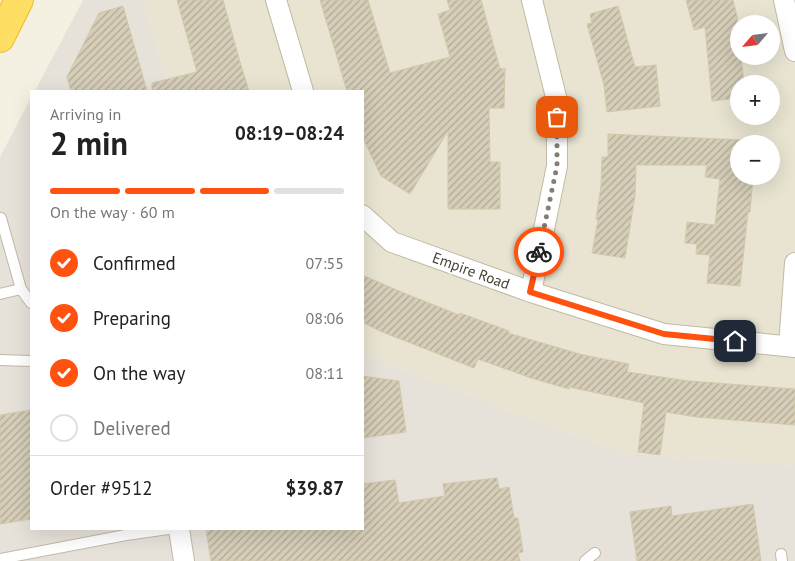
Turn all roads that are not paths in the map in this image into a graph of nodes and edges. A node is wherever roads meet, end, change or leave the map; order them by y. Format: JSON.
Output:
{"nodes":[{"id":1,"x":19,"y":0,"type":"edge"},
{"id":2,"x":276,"y":0,"type":"edge"},
{"id":3,"x":532,"y":0,"type":"edge"},
{"id":4,"x":784,"y":0,"type":"edge"},
{"id":5,"x":0,"y":38,"type":"edge"},
{"id":6,"x":795,"y":51,"type":"edge"},
{"id":7,"x":303,"y":90,"type":"edge"},
{"id":8,"x":364,"y":216,"type":"edge"},
{"id":9,"x":1,"y":218,"type":"edge"},
{"id":10,"x":795,"y":263,"type":"edge"},
{"id":11,"x":21,"y":288,"type":"junction"},
{"id":12,"x":530,"y":292,"type":"junction"},
{"id":13,"x":0,"y":294,"type":"edge"},
{"id":14,"x":30,"y":302,"type":"edge"},
{"id":15,"x":792,"y":347,"type":"edge"},
{"id":16,"x":0,"y":360,"type":"edge"},
{"id":17,"x":30,"y":361,"type":"edge"},
{"id":18,"x":162,"y":530,"type":"edge"},
{"id":19,"x":179,"y":530,"type":"edge"},
{"id":20,"x":595,"y":553,"type":"dead end"},
{"id":21,"x":0,"y":559,"type":"edge"},
{"id":22,"x":184,"y":561,"type":"edge"},
{"id":23,"x":585,"y":561,"type":"edge"}],
"edges":[{"from":1,"to":5,"type":"highway"},
{"from":2,"to":7,"type":"street"},
{"from":3,"to":12,"type":"street"},
{"from":4,"to":6,"type":"street"},
{"from":8,"to":12,"type":"street","name":"Empire Road"},
{"from":9,"to":11,"type":"lane"},
{"from":10,"to":15,"type":"street"},
{"from":11,"to":13,"type":"lane"},
{"from":11,"to":14,"type":"lane"},
{"from":12,"to":15,"type":"street","name":"Empire Road"},
{"from":16,"to":17,"type":"lane"},
{"from":18,"to":21,"type":"lane"},
{"from":19,"to":22,"type":"street"},
{"from":20,"to":23,"type":"lane"}]}
